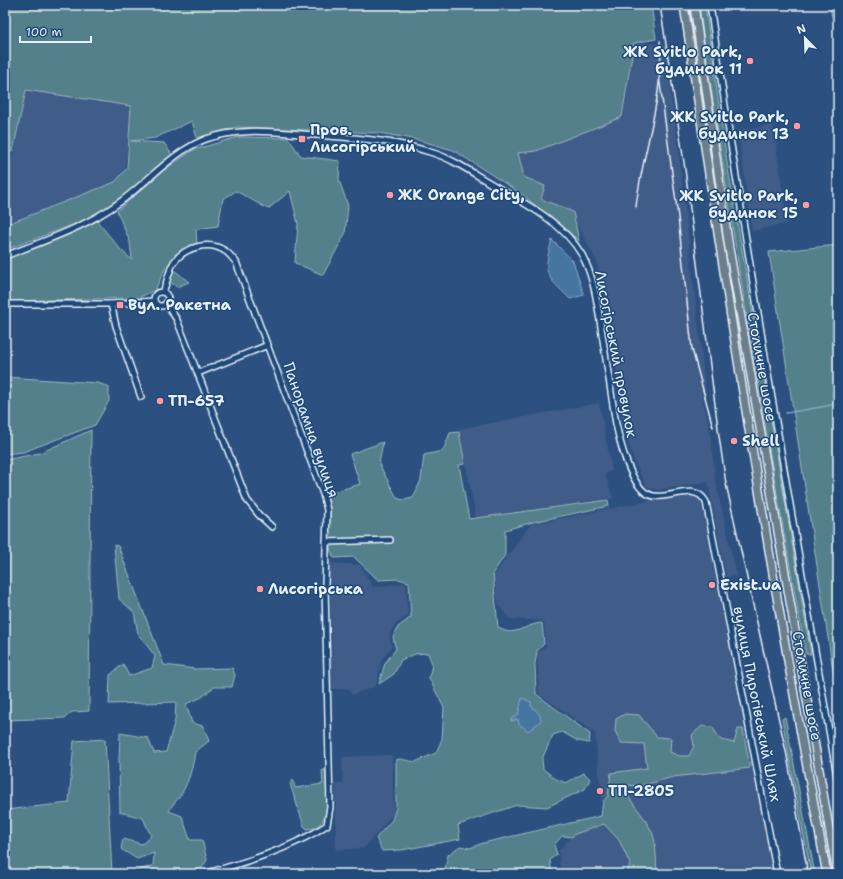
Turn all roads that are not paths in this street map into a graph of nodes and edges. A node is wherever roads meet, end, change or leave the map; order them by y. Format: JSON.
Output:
{"nodes":[{"id":1,"x":684,"y":5,"type":"edge"},
{"id":2,"x":694,"y":5,"type":"edge"},
{"id":3,"x":710,"y":5,"type":"edge"},
{"id":4,"x":5,"y":256,"type":"edge"},
{"id":5,"x":164,"y":292,"type":"junction"},
{"id":6,"x":154,"y":302,"type":"junction"},
{"id":7,"x":166,"y":303,"type":"junction"},
{"id":8,"x":5,"y":304,"type":"edge"},
{"id":9,"x":111,"y":304,"type":"junction"},
{"id":10,"x":268,"y":345,"type":"junction"},
{"id":11,"x":198,"y":373,"type":"junction"},
{"id":12,"x":141,"y":397,"type":"dead end"},
{"id":13,"x":700,"y":495,"type":"joint"},
{"id":14,"x":272,"y":527,"type":"dead end"},
{"id":15,"x":390,"y":540,"type":"dead end"},
{"id":16,"x":326,"y":542,"type":"junction"},
{"id":17,"x":838,"y":782,"type":"edge"},
{"id":18,"x":204,"y":874,"type":"edge"},
{"id":19,"x":777,"y":874,"type":"edge"},
{"id":20,"x":827,"y":874,"type":"edge"},
{"id":21,"x":837,"y":874,"type":"edge"}],
"edges":[{"from":1,"to":20,"type":"highway","name":"Столичне шосе"},
{"from":2,"to":21,"type":"highway","name":"Столичне шосе"},
{"from":3,"to":17,"type":"street","name":"Столичне шосе"},
{"from":4,"to":13,"type":"street","name":"Лисогірський провулок"},
{"from":5,"to":6,"type":"street"},
{"from":5,"to":7,"type":"street"},
{"from":5,"to":10,"type":"street","name":"Панорамна вулиця"},
{"from":6,"to":7,"type":"street"},
{"from":6,"to":9,"type":"street"},
{"from":7,"to":11,"type":"street"},
{"from":8,"to":9,"type":"street"},
{"from":9,"to":12,"type":"street"},
{"from":10,"to":11,"type":"street"},
{"from":10,"to":16,"type":"street","name":"Панорамна вулиця"},
{"from":11,"to":14,"type":"street"},
{"from":13,"to":19,"type":"street","name":"вулиця Пирогівський Шлях"},
{"from":15,"to":16,"type":"street"},
{"from":16,"to":18,"type":"street","name":"Панорамна вулиця"}]}
